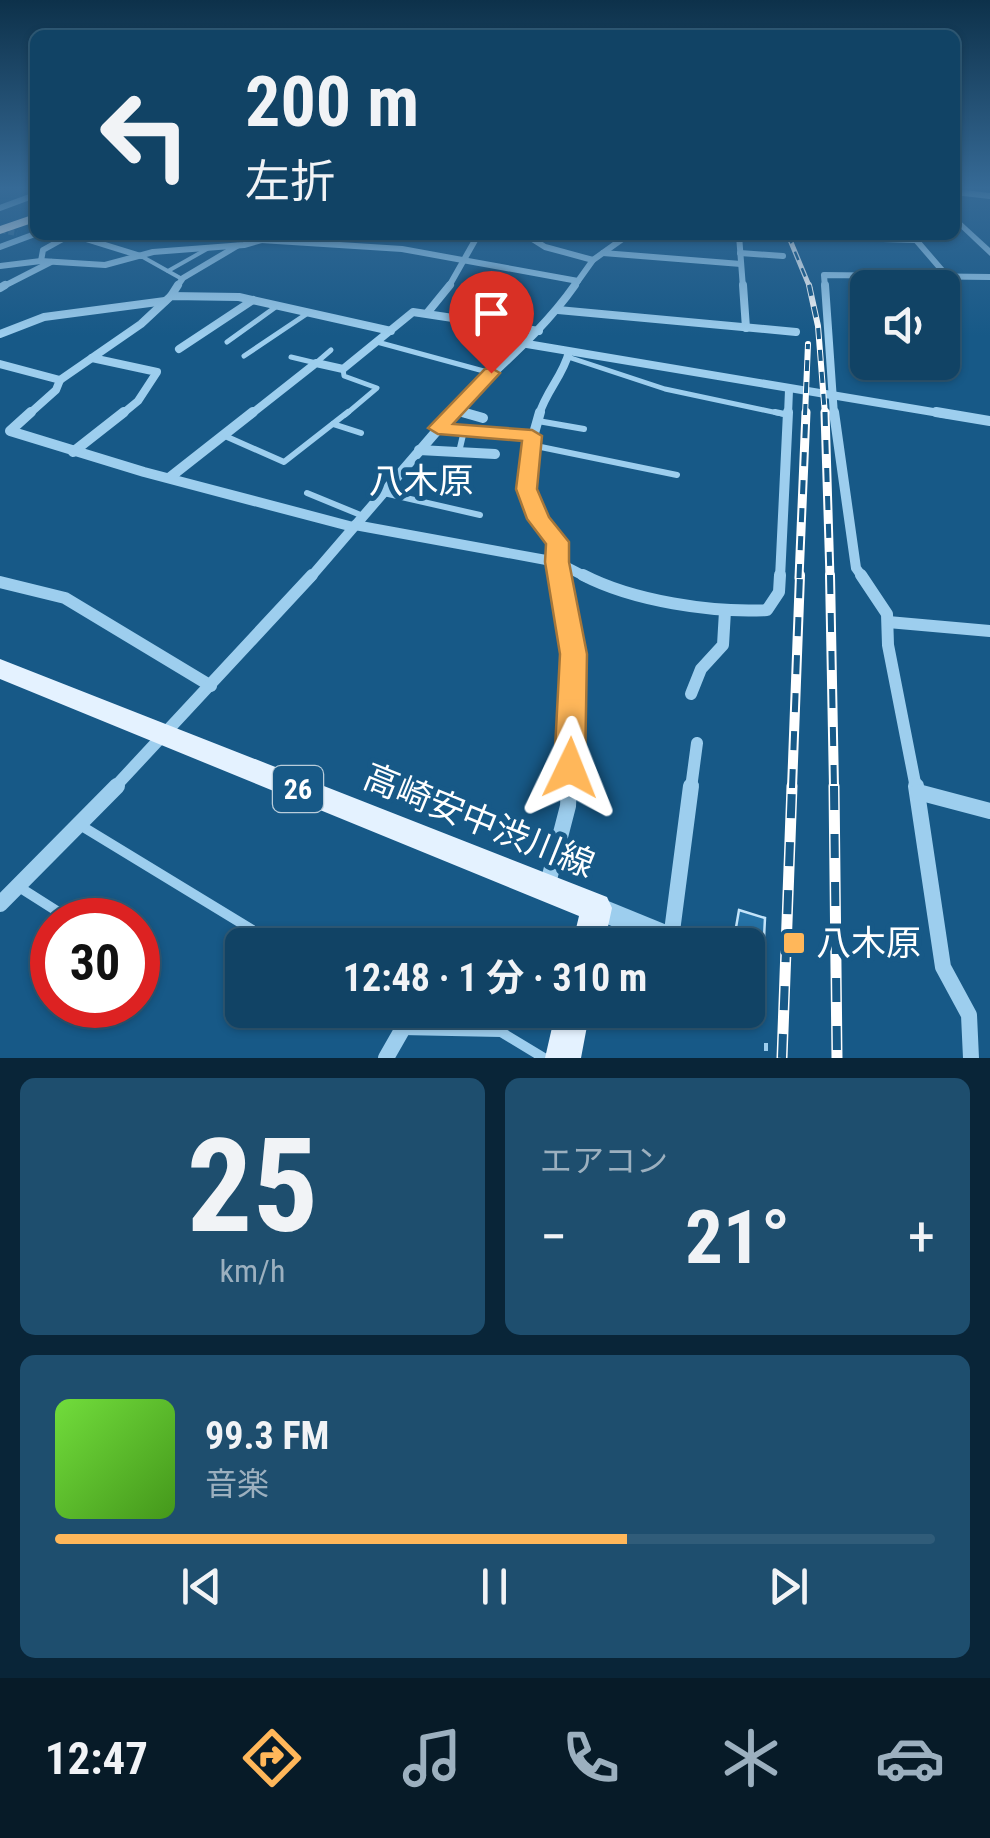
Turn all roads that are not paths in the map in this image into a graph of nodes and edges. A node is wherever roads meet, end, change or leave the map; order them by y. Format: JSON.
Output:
{"nodes":[{"id":1,"x":26,"y":237,"type":"edge"},
{"id":2,"x":62,"y":240,"type":"edge"},
{"id":3,"x":88,"y":240,"type":"edge"},
{"id":4,"x":261,"y":240,"type":"joint"},
{"id":5,"x":475,"y":240,"type":"edge"},
{"id":6,"x":534,"y":240,"type":"edge"},
{"id":7,"x":620,"y":240,"type":"edge"},
{"id":8,"x":739,"y":240,"type":"edge"},
{"id":9,"x":916,"y":240,"type":"edge"},
{"id":10,"x":212,"y":245,"type":"junction"},
{"id":11,"x":238,"y":245,"type":"junction"},
{"id":12,"x":0,"y":247,"type":"edge"},
{"id":13,"x":740,"y":252,"type":"junction"},
{"id":14,"x":601,"y":253,"type":"junction"},
{"id":15,"x":140,"y":256,"type":"junction"},
{"id":16,"x":783,"y":256,"type":"dead end"},
{"id":17,"x":464,"y":259,"type":"junction"},
{"id":18,"x":593,"y":260,"type":"junction"},
{"id":19,"x":41,"y":261,"type":"junction"},
{"id":20,"x":52,"y":262,"type":"junction"},
{"id":21,"x":741,"y":264,"type":"junction"},
{"id":22,"x":0,"y":266,"type":"edge"},
{"id":23,"x":942,"y":270,"type":"edge"},
{"id":24,"x":168,"y":271,"type":"junction"},
{"id":25,"x":850,"y":274,"type":"edge"},
{"id":26,"x":960,"y":276,"type":"edge"},
{"id":27,"x":990,"y":277,"type":"edge"},
{"id":28,"x":182,"y":279,"type":"junction"},
{"id":29,"x":578,"y":281,"type":"junction"},
{"id":30,"x":0,"y":288,"type":"edge"},
{"id":31,"x":168,"y":299,"type":"junction"},
{"id":32,"x":254,"y":300,"type":"junction"},
{"id":33,"x":278,"y":305,"type":"junction"},
{"id":34,"x":558,"y":310,"type":"junction"},
{"id":35,"x":310,"y":312,"type":"junction"},
{"id":36,"x":428,"y":312,"type":"junction"},
{"id":37,"x":746,"y":328,"type":"junction"},
{"id":38,"x":391,"y":331,"type":"junction"},
{"id":39,"x":539,"y":331,"type":"junction"},
{"id":40,"x":796,"y":332,"type":"dead end"},
{"id":41,"x":0,"y":334,"type":"edge"},
{"id":42,"x":227,"y":342,"type":"dead end"},
{"id":43,"x":377,"y":342,"type":"junction"},
{"id":44,"x":527,"y":344,"type":"junction"},
{"id":45,"x":179,"y":349,"type":"dead end"},
{"id":46,"x":331,"y":350,"type":"dead end"},
{"id":47,"x":568,"y":354,"type":"junction"},
{"id":48,"x":244,"y":356,"type":"dead end"},
{"id":49,"x":91,"y":358,"type":"junction"},
{"id":50,"x":291,"y":358,"type":"dead end"},
{"id":51,"x":316,"y":362,"type":"junction"},
{"id":52,"x":0,"y":364,"type":"edge"},
{"id":53,"x":343,"y":368,"type":"junction"},
{"id":54,"x":491,"y":373,"type":"junction"},
{"id":55,"x":60,"y":380,"type":"junction"},
{"id":56,"x":789,"y":390,"type":"junction"},
{"id":57,"x":836,"y":397,"type":"junction"},
{"id":58,"x":454,"y":410,"type":"junction"},
{"id":59,"x":789,"y":416,"type":"junction"},
{"id":60,"x":483,"y":418,"type":"dead end"},
{"id":61,"x":537,"y":421,"type":"junction"},
{"id":62,"x":990,"y":421,"type":"edge"},
{"id":63,"x":332,"y":423,"type":"junction"},
{"id":64,"x":438,"y":428,"type":"junction"},
{"id":65,"x":584,"y":429,"type":"dead end"},
{"id":66,"x":361,"y":432,"type":"dead end"},
{"id":67,"x":225,"y":436,"type":"junction"},
{"id":68,"x":463,"y":436,"type":"dead end"},
{"id":69,"x":531,"y":440,"type":"junction"},
{"id":70,"x":419,"y":450,"type":"junction"},
{"id":71,"x":73,"y":452,"type":"junction"},
{"id":72,"x":459,"y":452,"type":"junction"},
{"id":73,"x":495,"y":454,"type":"dead end"},
{"id":74,"x":677,"y":475,"type":"dead end"},
{"id":75,"x":170,"y":478,"type":"junction"},
{"id":76,"x":307,"y":493,"type":"dead end"},
{"id":77,"x":382,"y":493,"type":"junction"},
{"id":78,"x":480,"y":515,"type":"dead end"},
{"id":79,"x":357,"y":523,"type":"junction"},
{"id":80,"x":557,"y":562,"type":"junction"},
{"id":81,"x":0,"y":582,"type":"edge"},
{"id":82,"x":726,"y":610,"type":"junction"},
{"id":83,"x":888,"y":622,"type":"junction"},
{"id":84,"x":990,"y":631,"type":"edge"},
{"id":85,"x":0,"y":668,"type":"edge"},
{"id":86,"x":212,"y":686,"type":"junction"},
{"id":87,"x":691,"y":694,"type":"dead end"},
{"id":88,"x":166,"y":736,"type":"junction"},
{"id":89,"x":697,"y":743,"type":"dead end"},
{"id":90,"x":918,"y":792,"type":"junction"},
{"id":91,"x":990,"y":812,"type":"edge"},
{"id":92,"x":79,"y":824,"type":"junction"},
{"id":93,"x":18,"y":886,"type":"junction"},
{"id":94,"x":546,"y":888,"type":"junction"},
{"id":95,"x":36,"y":898,"type":"edge"},
{"id":96,"x":0,"y":904,"type":"edge"},
{"id":97,"x":596,"y":908,"type":"junction"},
{"id":98,"x":249,"y":928,"type":"edge"},
{"id":99,"x":592,"y":928,"type":"edge"},
{"id":100,"x":644,"y":928,"type":"edge"},
{"id":101,"x":679,"y":928,"type":"edge"},
{"id":102,"x":399,"y":1028,"type":"edge"},
{"id":103,"x":569,"y":1028,"type":"edge"},
{"id":104,"x":402,"y":1030,"type":"junction"},
{"id":105,"x":386,"y":1058,"type":"edge"},
{"id":106,"x":544,"y":1058,"type":"edge"},
{"id":107,"x":562,"y":1058,"type":"edge"},
{"id":108,"x":971,"y":1058,"type":"edge"}],
"edges":[{"from":1,"to":12,"type":"street"},
{"from":2,"to":19,"type":"street"},
{"from":3,"to":15,"type":"street"},
{"from":4,"to":11,"type":"street"},
{"from":4,"to":17,"type":"street"},
{"from":5,"to":17,"type":"street"},
{"from":6,"to":18,"type":"street"},
{"from":7,"to":14,"type":"street"},
{"from":8,"to":13,"type":"street"},
{"from":9,"to":23,"type":"street"},
{"from":10,"to":11,"type":"street"},
{"from":10,"to":15,"type":"street"},
{"from":10,"to":24,"type":"lane"},
{"from":11,"to":28,"type":"street"},
{"from":13,"to":16,"type":"street"},
{"from":13,"to":21,"type":"street"},
{"from":14,"to":18,"type":"street"},
{"from":14,"to":21,"type":"street"},
{"from":15,"to":20,"type":"street"},
{"from":15,"to":24,"type":"lane"},
{"from":17,"to":29,"type":"street"},
{"from":17,"to":36,"type":"street"},
{"from":18,"to":29,"type":"street"},
{"from":19,"to":20,"type":"street"},
{"from":19,"to":22,"type":"street"},
{"from":20,"to":30,"type":"street"},
{"from":21,"to":37,"type":"street"},
{"from":24,"to":28,"type":"lane"},
{"from":25,"to":57,"type":"street"},
{"from":26,"to":27,"type":"street"},
{"from":28,"to":31,"type":"street"},
{"from":29,"to":34,"type":"street"},
{"from":31,"to":32,"type":"street"},
{"from":31,"to":41,"type":"street"},
{"from":31,"to":49,"type":"street"},
{"from":32,"to":33,"type":"street"},
{"from":32,"to":45,"type":"street"},
{"from":33,"to":35,"type":"street"},
{"from":33,"to":42,"type":"lane"},
{"from":34,"to":37,"type":"street"},
{"from":34,"to":39,"type":"street"},
{"from":35,"to":38,"type":"street"},
{"from":35,"to":48,"type":"lane"},
{"from":36,"to":38,"type":"street"},
{"from":36,"to":39,"type":"street"},
{"from":37,"to":40,"type":"street"},
{"from":38,"to":43,"type":"street"},
{"from":39,"to":44,"type":"street"},
{"from":43,"to":53,"type":"street"},
{"from":43,"to":54,"type":"lane"},
{"from":44,"to":47,"type":"street"},
{"from":44,"to":54,"type":"street"},
{"from":46,"to":51,"type":"lane"},
{"from":47,"to":56,"type":"street"},
{"from":47,"to":59,"type":"lane"},
{"from":47,"to":61,"type":"street"},
{"from":49,"to":55,"type":"street"},
{"from":49,"to":71,"type":"street"},
{"from":50,"to":51,"type":"lane"},
{"from":51,"to":53,"type":"street"},
{"from":51,"to":67,"type":"street"},
{"from":52,"to":55,"type":"street"},
{"from":53,"to":63,"type":"lane"},
{"from":54,"to":58,"type":"street"},
{"from":55,"to":71,"type":"street"},
{"from":56,"to":57,"type":"street"},
{"from":56,"to":59,"type":"street"},
{"from":57,"to":62,"type":"street"},
{"from":57,"to":83,"type":"street"},
{"from":58,"to":60,"type":"street"},
{"from":58,"to":64,"type":"street"},
{"from":59,"to":82,"type":"street"},
{"from":61,"to":65,"type":"lane"},
{"from":61,"to":69,"type":"street"},
{"from":63,"to":66,"type":"lane"},
{"from":63,"to":67,"type":"lane"},
{"from":64,"to":69,"type":"lane"},
{"from":64,"to":70,"type":"street"},
{"from":67,"to":75,"type":"street"},
{"from":68,"to":72,"type":"lane"},
{"from":69,"to":74,"type":"lane"},
{"from":69,"to":80,"type":"street"},
{"from":70,"to":72,"type":"street"},
{"from":70,"to":77,"type":"street"},
{"from":71,"to":75,"type":"street"},
{"from":72,"to":73,"type":"street"},
{"from":75,"to":79,"type":"street"},
{"from":76,"to":79,"type":"lane"},
{"from":77,"to":78,"type":"lane"},
{"from":77,"to":79,"type":"street"},
{"from":79,"to":80,"type":"street"},
{"from":79,"to":86,"type":"street"},
{"from":80,"to":82,"type":"street"},
{"from":80,"to":94,"type":"street"},
{"from":81,"to":86,"type":"street"},
{"from":82,"to":87,"type":"street"},
{"from":83,"to":84,"type":"street"},
{"from":83,"to":90,"type":"street"},
{"from":85,"to":88,"type":"main road","name":"高崎安中渋川線","number":"26"},
{"from":86,"to":88,"type":"street"},
{"from":88,"to":92,"type":"street"},
{"from":88,"to":94,"type":"main road","name":"高崎安中渋川線","number":"26"},
{"from":89,"to":101,"type":"street"},
{"from":90,"to":91,"type":"street"},
{"from":90,"to":108,"type":"street"},
{"from":92,"to":93,"type":"street"},
{"from":92,"to":98,"type":"lane"},
{"from":93,"to":95,"type":"lane"},
{"from":93,"to":96,"type":"street"},
{"from":94,"to":97,"type":"main road","name":"高崎安中渋川線","number":"26"},
{"from":97,"to":99,"type":"main road"},
{"from":97,"to":100,"type":"street"},
{"from":102,"to":104,"type":"lane"},
{"from":103,"to":107,"type":"main road"},
{"from":104,"to":105,"type":"street"},
{"from":104,"to":106,"type":"lane"}]}
